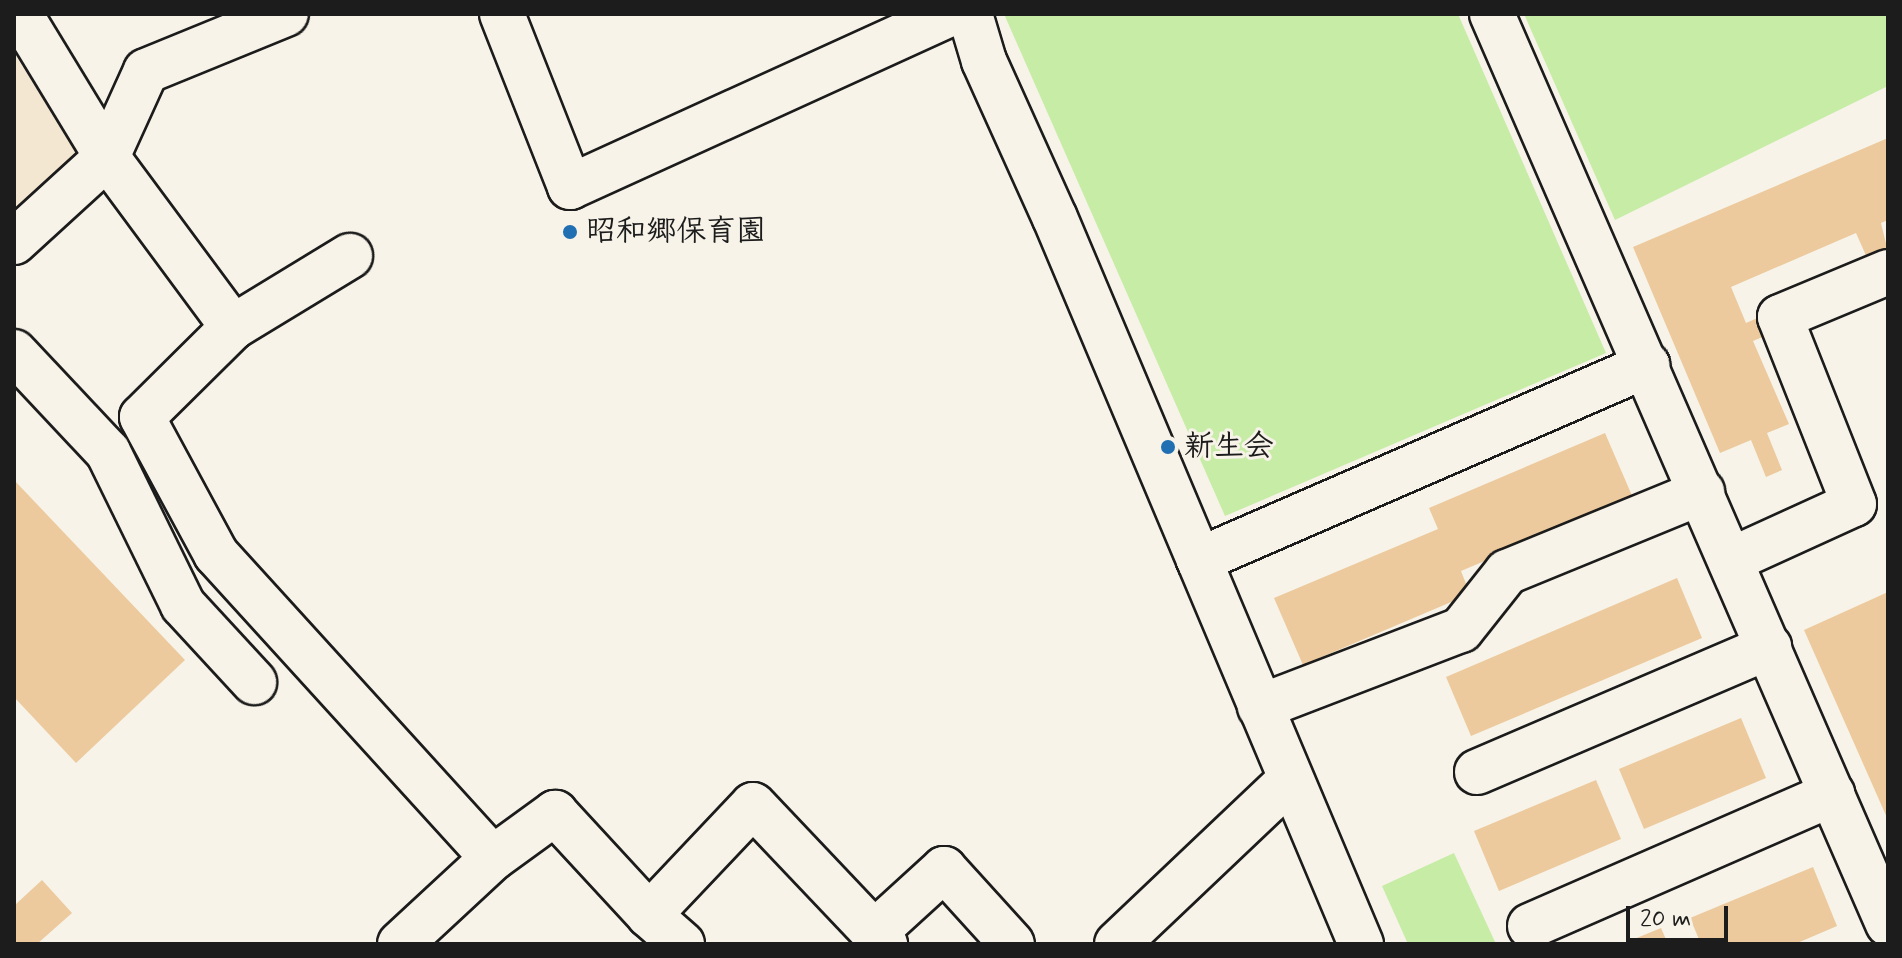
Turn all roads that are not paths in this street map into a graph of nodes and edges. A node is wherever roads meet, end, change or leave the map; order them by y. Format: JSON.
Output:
{"nodes":[{"id":1,"x":20,"y":14,"type":"edge"},
{"id":2,"x":286,"y":14,"type":"edge"},
{"id":3,"x":502,"y":14,"type":"edge"},
{"id":4,"x":950,"y":14,"type":"edge"},
{"id":5,"x":970,"y":14,"type":"edge"},
{"id":6,"x":1492,"y":14,"type":"edge"},
{"id":7,"x":107,"y":157,"type":"junction"},
{"id":8,"x":14,"y":242,"type":"edge"},
{"id":9,"x":350,"y":256,"type":"dead end"},
{"id":10,"x":1888,"y":272,"type":"edge"},
{"id":11,"x":233,"y":327,"type":"junction"},
{"id":12,"x":14,"y":352,"type":"edge"},
{"id":13,"x":1647,"y":365,"type":"junction"},
{"id":14,"x":29,"y":391,"type":"edge"},
{"id":15,"x":142,"y":417,"type":"junction"},
{"id":16,"x":108,"y":452,"type":"junction"},
{"id":17,"x":1702,"y":492,"type":"junction"},
{"id":18,"x":1199,"y":560,"type":"junction"},
{"id":19,"x":1731,"y":560,"type":"junction"},
{"id":20,"x":1769,"y":647,"type":"junction"},
{"id":21,"x":254,"y":682,"type":"dead end"},
{"id":22,"x":1260,"y":707,"type":"junction"},
{"id":23,"x":1477,"y":772,"type":"dead end"},
{"id":24,"x":1290,"y":780,"type":"junction"},
{"id":25,"x":1832,"y":794,"type":"junction"},
{"id":26,"x":493,"y":858,"type":"junction"},
{"id":27,"x":1879,"y":878,"type":"edge"},
{"id":28,"x":1888,"y":924,"type":"edge"},
{"id":29,"x":1530,"y":926,"type":"dead end"},
{"id":30,"x":664,"y":933,"type":"edge"},
{"id":31,"x":880,"y":938,"type":"edge"},
{"id":32,"x":400,"y":944,"type":"edge"},
{"id":33,"x":1012,"y":944,"type":"edge"},
{"id":34,"x":1117,"y":944,"type":"edge"},
{"id":35,"x":1361,"y":944,"type":"edge"}],
"edges":[{"from":1,"to":7,"type":"street"},
{"from":2,"to":7,"type":"street"},
{"from":3,"to":4,"type":"street"},
{"from":5,"to":18,"type":"street"},
{"from":6,"to":13,"type":"street"},
{"from":7,"to":8,"type":"street"},
{"from":7,"to":11,"type":"street"},
{"from":9,"to":11,"type":"street"},
{"from":10,"to":19,"type":"street"},
{"from":11,"to":15,"type":"street"},
{"from":12,"to":14,"type":"street"},
{"from":13,"to":17,"type":"street"},
{"from":13,"to":18,"type":"street"},
{"from":14,"to":16,"type":"street"},
{"from":15,"to":16,"type":"street"},
{"from":15,"to":26,"type":"street"},
{"from":16,"to":21,"type":"street"},
{"from":17,"to":19,"type":"street"},
{"from":17,"to":22,"type":"street"},
{"from":18,"to":22,"type":"street"},
{"from":19,"to":20,"type":"street"},
{"from":20,"to":23,"type":"street"},
{"from":20,"to":25,"type":"street"},
{"from":22,"to":24,"type":"street"},
{"from":24,"to":34,"type":"street"},
{"from":24,"to":35,"type":"street"},
{"from":25,"to":27,"type":"street"},
{"from":25,"to":29,"type":"street"},
{"from":26,"to":30,"type":"street"},
{"from":26,"to":32,"type":"street"},
{"from":27,"to":28,"type":"street"},
{"from":30,"to":31,"type":"street"},
{"from":31,"to":33,"type":"street"}]}
